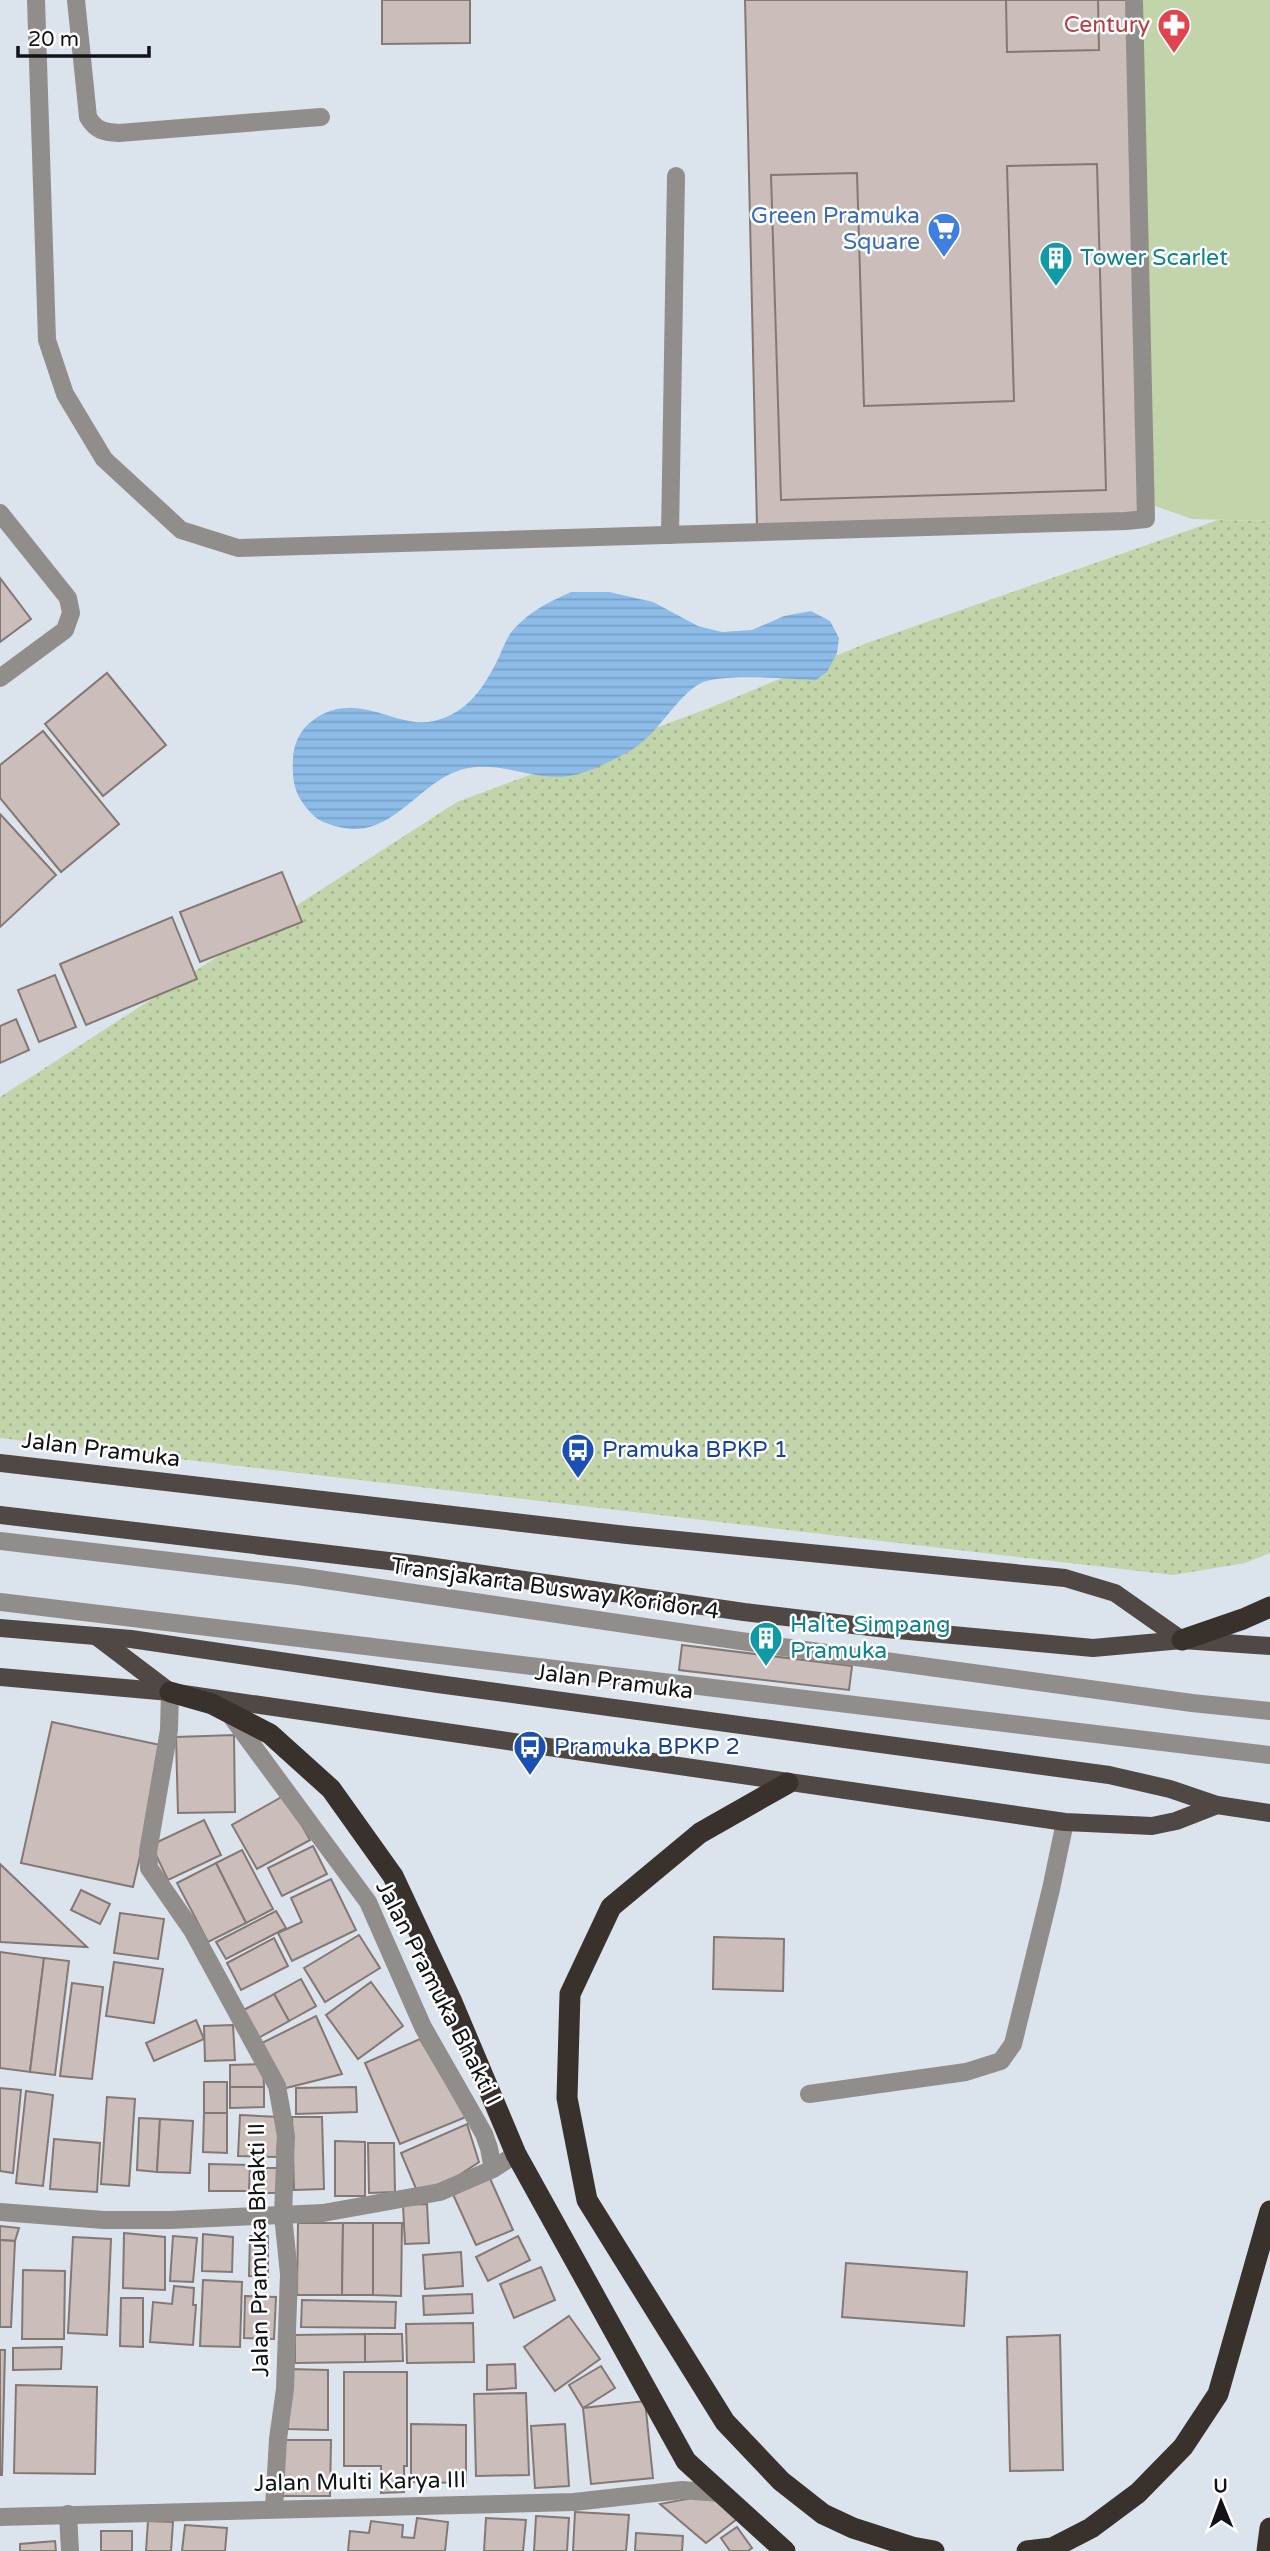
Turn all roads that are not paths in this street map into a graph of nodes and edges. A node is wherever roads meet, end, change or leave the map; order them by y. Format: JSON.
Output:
{"nodes":[{"id":1,"x":36,"y":0,"type":"edge"},
{"id":2,"x":76,"y":0,"type":"edge"},
{"id":3,"x":1134,"y":0,"type":"edge"},
{"id":4,"x":321,"y":117,"type":"dead end"},
{"id":5,"x":676,"y":176,"type":"dead end"},
{"id":6,"x":0,"y":513,"type":"edge"},
{"id":7,"x":670,"y":535,"type":"junction"},
{"id":8,"x":0,"y":678,"type":"edge"},
{"id":9,"x":0,"y":1463,"type":"edge"},
{"id":10,"x":0,"y":1515,"type":"edge"},
{"id":11,"x":0,"y":1541,"type":"edge"},
{"id":12,"x":0,"y":1602,"type":"edge"},
{"id":13,"x":1270,"y":1607,"type":"edge"},
{"id":14,"x":0,"y":1628,"type":"edge"},
{"id":15,"x":96,"y":1636,"type":"junction"},
{"id":16,"x":1182,"y":1640,"type":"junction"},
{"id":17,"x":1270,"y":1646,"type":"edge"},
{"id":18,"x":0,"y":1677,"type":"edge"},
{"id":19,"x":170,"y":1692,"type":"junction"},
{"id":20,"x":1270,"y":1710,"type":"edge"},
{"id":21,"x":228,"y":1712,"type":"junction"},
{"id":22,"x":1270,"y":1755,"type":"edge"},
{"id":23,"x":788,"y":1783,"type":"junction"},
{"id":24,"x":1217,"y":1805,"type":"junction"},
{"id":25,"x":1270,"y":1813,"type":"edge"},
{"id":26,"x":1065,"y":1822,"type":"junction"},
{"id":27,"x":810,"y":2094,"type":"dead end"},
{"id":28,"x":516,"y":2154,"type":"junction"},
{"id":29,"x":493,"y":2169,"type":"junction"},
{"id":30,"x":1270,"y":2211,"type":"edge"},
{"id":31,"x":0,"y":2212,"type":"edge"},
{"id":32,"x":282,"y":2215,"type":"junction"},
{"id":33,"x":721,"y":2493,"type":"junction"},
{"id":34,"x":274,"y":2509,"type":"junction"},
{"id":35,"x":68,"y":2514,"type":"junction"},
{"id":36,"x":0,"y":2516,"type":"edge"},
{"id":37,"x":1270,"y":2528,"type":"edge"},
{"id":38,"x":70,"y":2551,"type":"edge"},
{"id":39,"x":785,"y":2551,"type":"edge"},
{"id":40,"x":934,"y":2551,"type":"edge"},
{"id":41,"x":1027,"y":2551,"type":"edge"},
{"id":42,"x":1267,"y":2551,"type":"edge"}],
"edges":[{"from":1,"to":7,"type":"street"},
{"from":2,"to":4,"type":"street"},
{"from":3,"to":7,"type":"street"},
{"from":5,"to":7,"type":"street"},
{"from":6,"to":8,"type":"street"},
{"from":9,"to":16,"type":"main road","name":"Jalan Pramuka"},
{"from":10,"to":16,"type":"main road"},
{"from":11,"to":20,"type":"street","name":"Transjakarta Busway Koridor 4"},
{"from":12,"to":22,"type":"street"},
{"from":13,"to":16,"type":"highway"},
{"from":14,"to":15,"type":"main road","name":"Jalan Pramuka"},
{"from":15,"to":19,"type":"main road"},
{"from":15,"to":24,"type":"main road","name":"Jalan Pramuka"},
{"from":16,"to":17,"type":"main road"},
{"from":18,"to":19,"type":"main road","name":"Jalan Pramuka"},
{"from":19,"to":21,"type":"highway"},
{"from":19,"to":23,"type":"main road","name":"Jalan Pramuka"},
{"from":19,"to":32,"type":"street","name":"Jalan Pramuka Bhakti II"},
{"from":21,"to":28,"type":"highway"},
{"from":21,"to":29,"type":"street","name":"Jalan Pramuka Bhakti I"},
{"from":23,"to":26,"type":"main road","name":"Jalan Pramuka"},
{"from":23,"to":40,"type":"highway"},
{"from":24,"to":25,"type":"main road","name":"Jalan Pramuka"},
{"from":24,"to":26,"type":"main road","name":"Jalan Pramuka"},
{"from":26,"to":27,"type":"street"},
{"from":28,"to":29,"type":"street"},
{"from":28,"to":33,"type":"highway"},
{"from":29,"to":32,"type":"street"},
{"from":30,"to":41,"type":"highway"},
{"from":31,"to":32,"type":"street"},
{"from":32,"to":34,"type":"street","name":"Jalan Pramuka Bhakti II"},
{"from":33,"to":34,"type":"street","name":"Jalan Multi Karya III"},
{"from":33,"to":39,"type":"highway"},
{"from":34,"to":35,"type":"street","name":"Jalan Multi Karya III"},
{"from":35,"to":36,"type":"street","name":"Jalan Multi Karya III"},
{"from":35,"to":38,"type":"street"},
{"from":37,"to":42,"type":"highway"}]}
